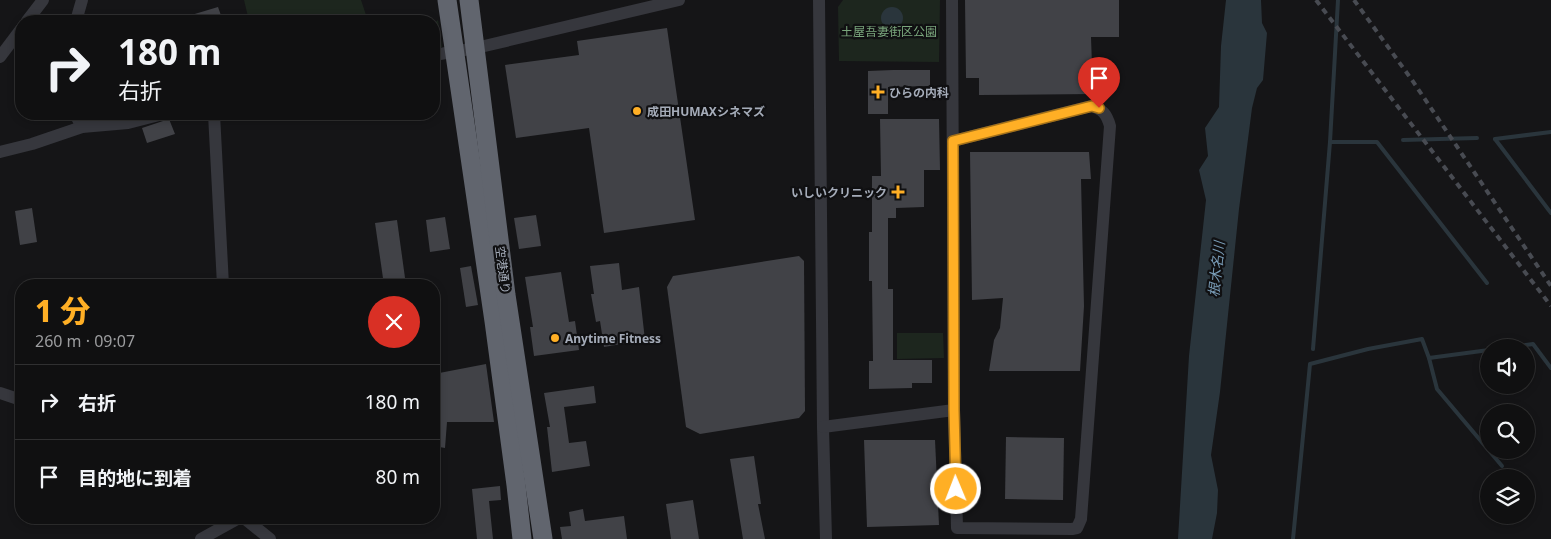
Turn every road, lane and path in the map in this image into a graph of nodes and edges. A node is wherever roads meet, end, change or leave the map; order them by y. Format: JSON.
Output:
{"nodes":[{"id":1,"x":43,"y":0,"type":"edge"},
{"id":2,"x":82,"y":0,"type":"edge"},
{"id":3,"x":447,"y":0,"type":"edge"},
{"id":4,"x":469,"y":0,"type":"edge"},
{"id":5,"x":679,"y":0,"type":"edge"},
{"id":6,"x":819,"y":0,"type":"edge"},
{"id":7,"x":952,"y":0,"type":"edge"},
{"id":8,"x":32,"y":15,"type":"edge"},
{"id":9,"x":78,"y":15,"type":"edge"},
{"id":10,"x":15,"y":36,"type":"edge"},
{"id":11,"x":476,"y":48,"type":"junction"},
{"id":12,"x":456,"y":52,"type":"junction"},
{"id":13,"x":440,"y":54,"type":"edge"},
{"id":14,"x":0,"y":57,"type":"edge"},
{"id":15,"x":78,"y":120,"type":"edge"},
{"id":16,"x":140,"y":120,"type":"edge"},
{"id":17,"x":214,"y":120,"type":"edge"},
{"id":18,"x":82,"y":127,"type":"junction"},
{"id":19,"x":953,"y":141,"type":"junction"},
{"id":20,"x":0,"y":152,"type":"edge"},
{"id":21,"x":223,"y":279,"type":"edge"},
{"id":22,"x":0,"y":393,"type":"edge"},
{"id":23,"x":15,"y":398,"type":"edge"},
{"id":24,"x":954,"y":410,"type":"junction"},
{"id":25,"x":823,"y":428,"type":"junction"},
{"id":26,"x":228,"y":524,"type":"edge"},
{"id":27,"x":251,"y":524,"type":"edge"},
{"id":28,"x":201,"y":539,"type":"edge"},
{"id":29,"x":270,"y":539,"type":"edge"},
{"id":30,"x":522,"y":539,"type":"edge"},
{"id":31,"x":544,"y":539,"type":"edge"},
{"id":32,"x":826,"y":539,"type":"edge"}],
"edges":[{"from":1,"to":8,"type":"street"},
{"from":2,"to":9,"type":"street"},
{"from":3,"to":12,"type":"highway","name":"空港通り"},
{"from":4,"to":11,"type":"highway","name":"空港通り"},
{"from":5,"to":11,"type":"street"},
{"from":6,"to":25,"type":"street"},
{"from":7,"to":19,"type":"street"},
{"from":10,"to":14,"type":"street"},
{"from":11,"to":12,"type":"street"},
{"from":11,"to":31,"type":"highway","name":"空港通り"},
{"from":12,"to":13,"type":"street"},
{"from":12,"to":30,"type":"highway","name":"空港通り"},
{"from":15,"to":18,"type":"street"},
{"from":16,"to":18,"type":"street"},
{"from":17,"to":21,"type":"street"},
{"from":18,"to":20,"type":"street"},
{"from":19,"to":24,"type":"street"},
{"from":19,"to":24,"type":"street"},
{"from":22,"to":23,"type":"street"},
{"from":24,"to":25,"type":"street"},
{"from":25,"to":32,"type":"street"},
{"from":26,"to":28,"type":"street"},
{"from":27,"to":29,"type":"street"}]}
